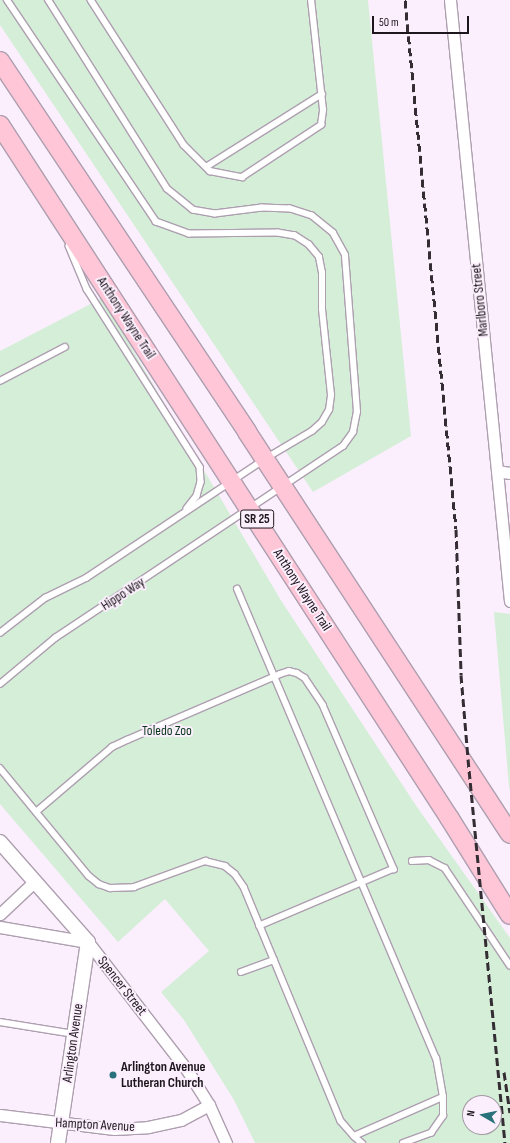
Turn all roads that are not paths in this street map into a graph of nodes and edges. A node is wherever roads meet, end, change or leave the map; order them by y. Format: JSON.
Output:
{"nodes":[{"id":1,"x":7,"y":0,"type":"edge"},
{"id":2,"x":48,"y":0,"type":"edge"},
{"id":3,"x":91,"y":0,"type":"edge"},
{"id":4,"x":311,"y":0,"type":"edge"},
{"id":5,"x":450,"y":0,"type":"edge"},
{"id":6,"x":0,"y":61,"type":"edge"},
{"id":7,"x":322,"y":94,"type":"junction"},
{"id":8,"x":0,"y":125,"type":"edge"},
{"id":9,"x":206,"y":167,"type":"junction"},
{"id":10,"x":50,"y":202,"type":"junction"},
{"id":11,"x":65,"y":347,"type":"dead end"},
{"id":12,"x":0,"y":381,"type":"edge"},
{"id":13,"x":265,"y":459,"type":"junction"},
{"id":14,"x":497,"y":471,"type":"junction"},
{"id":15,"x":510,"y":473,"type":"edge"},
{"id":16,"x":232,"y":482,"type":"junction"},
{"id":17,"x":283,"y":487,"type":"junction"},
{"id":18,"x":250,"y":510,"type":"junction"},
{"id":19,"x":183,"y":513,"type":"junction"},
{"id":20,"x":237,"y":589,"type":"dead end"},
{"id":21,"x":510,"y":601,"type":"edge"},
{"id":22,"x":0,"y":633,"type":"edge"},
{"id":23,"x":276,"y":676,"type":"junction"},
{"id":24,"x":0,"y":684,"type":"edge"},
{"id":25,"x":0,"y":768,"type":"edge"},
{"id":26,"x":36,"y":812,"type":"junction"},
{"id":27,"x":510,"y":834,"type":"edge"},
{"id":28,"x":0,"y":842,"type":"edge"},
{"id":29,"x":412,"y":861,"type":"dead end"},
{"id":30,"x":34,"y":882,"type":"junction"},
{"id":31,"x":361,"y":883,"type":"junction"},
{"id":32,"x":0,"y":914,"type":"edge"},
{"id":33,"x":510,"y":915,"type":"edge"},
{"id":34,"x":260,"y":926,"type":"junction"},
{"id":35,"x":0,"y":927,"type":"edge"},
{"id":36,"x":88,"y":942,"type":"junction"},
{"id":37,"x":274,"y":960,"type":"junction"},
{"id":38,"x":510,"y":965,"type":"edge"},
{"id":39,"x":241,"y":972,"type":"dead end"},
{"id":40,"x":0,"y":1022,"type":"edge"},
{"id":41,"x":74,"y":1034,"type":"junction"},
{"id":42,"x":443,"y":1097,"type":"junction"},
{"id":43,"x":209,"y":1105,"type":"junction"},
{"id":44,"x":0,"y":1114,"type":"edge"},
{"id":45,"x":61,"y":1124,"type":"junction"},
{"id":46,"x":354,"y":1136,"type":"junction"},
{"id":47,"x":58,"y":1143,"type":"edge"},
{"id":48,"x":226,"y":1143,"type":"edge"},
{"id":49,"x":362,"y":1143,"type":"edge"},
{"id":50,"x":403,"y":1143,"type":"edge"}],
"edges":[{"from":1,"to":13,"type":"lane"},
{"from":2,"to":17,"type":"lane","name":"Hippo Way"},
{"from":3,"to":9,"type":"lane"},
{"from":4,"to":7,"type":"lane"},
{"from":5,"to":14,"type":"street","name":"Marlboro Street"},
{"from":6,"to":13,"type":"highway","number":"SR 25"},
{"from":7,"to":9,"type":"lane"},
{"from":7,"to":9,"type":"lane"},
{"from":8,"to":10,"type":"highway","name":"Anthony Wayne Trail","number":"SR 25"},
{"from":10,"to":16,"type":"highway","name":"Anthony Wayne Trail","number":"SR 25"},
{"from":10,"to":19,"type":"lane"},
{"from":11,"to":12,"type":"lane"},
{"from":13,"to":16,"type":"lane"},
{"from":13,"to":17,"type":"highway","number":"SR 25"},
{"from":14,"to":15,"type":"street"},
{"from":14,"to":21,"type":"street","name":"Marlboro Street"},
{"from":16,"to":18,"type":"highway","name":"Anthony Wayne Trail","number":"SR 25"},
{"from":16,"to":19,"type":"lane"},
{"from":17,"to":18,"type":"lane","name":"Hippo Way"},
{"from":17,"to":27,"type":"highway","number":"SR 25"},
{"from":18,"to":24,"type":"lane","name":"Hippo Way"},
{"from":18,"to":33,"type":"highway","name":"Anthony Wayne Trail","number":"SR 25"},
{"from":19,"to":22,"type":"lane"},
{"from":20,"to":23,"type":"lane"},
{"from":23,"to":26,"type":"lane"},
{"from":23,"to":31,"type":"lane"},
{"from":23,"to":31,"type":"lane"},
{"from":25,"to":26,"type":"lane"},
{"from":26,"to":34,"type":"lane"},
{"from":28,"to":30,"type":"street","name":"Spencer Street"},
{"from":29,"to":38,"type":"lane"},
{"from":30,"to":32,"type":"street"},
{"from":30,"to":36,"type":"street","name":"Spencer Street"},
{"from":31,"to":34,"type":"lane"},
{"from":31,"to":42,"type":"lane"},
{"from":34,"to":37,"type":"lane"},
{"from":35,"to":36,"type":"street"},
{"from":36,"to":41,"type":"street","name":"Arlington Avenue"},
{"from":36,"to":43,"type":"street","name":"Spencer Street"},
{"from":37,"to":39,"type":"lane"},
{"from":37,"to":46,"type":"lane"},
{"from":40,"to":41,"type":"lane"},
{"from":41,"to":45,"type":"street","name":"Arlington Avenue"},
{"from":42,"to":46,"type":"lane"},
{"from":42,"to":50,"type":"lane"},
{"from":43,"to":45,"type":"street","name":"Hampton Avenue"},
{"from":43,"to":48,"type":"street","name":"Spencer Street"},
{"from":44,"to":45,"type":"street","name":"Hampton Avenue"},
{"from":45,"to":47,"type":"street","name":"Arlington Avenue"},
{"from":46,"to":49,"type":"lane"}]}
